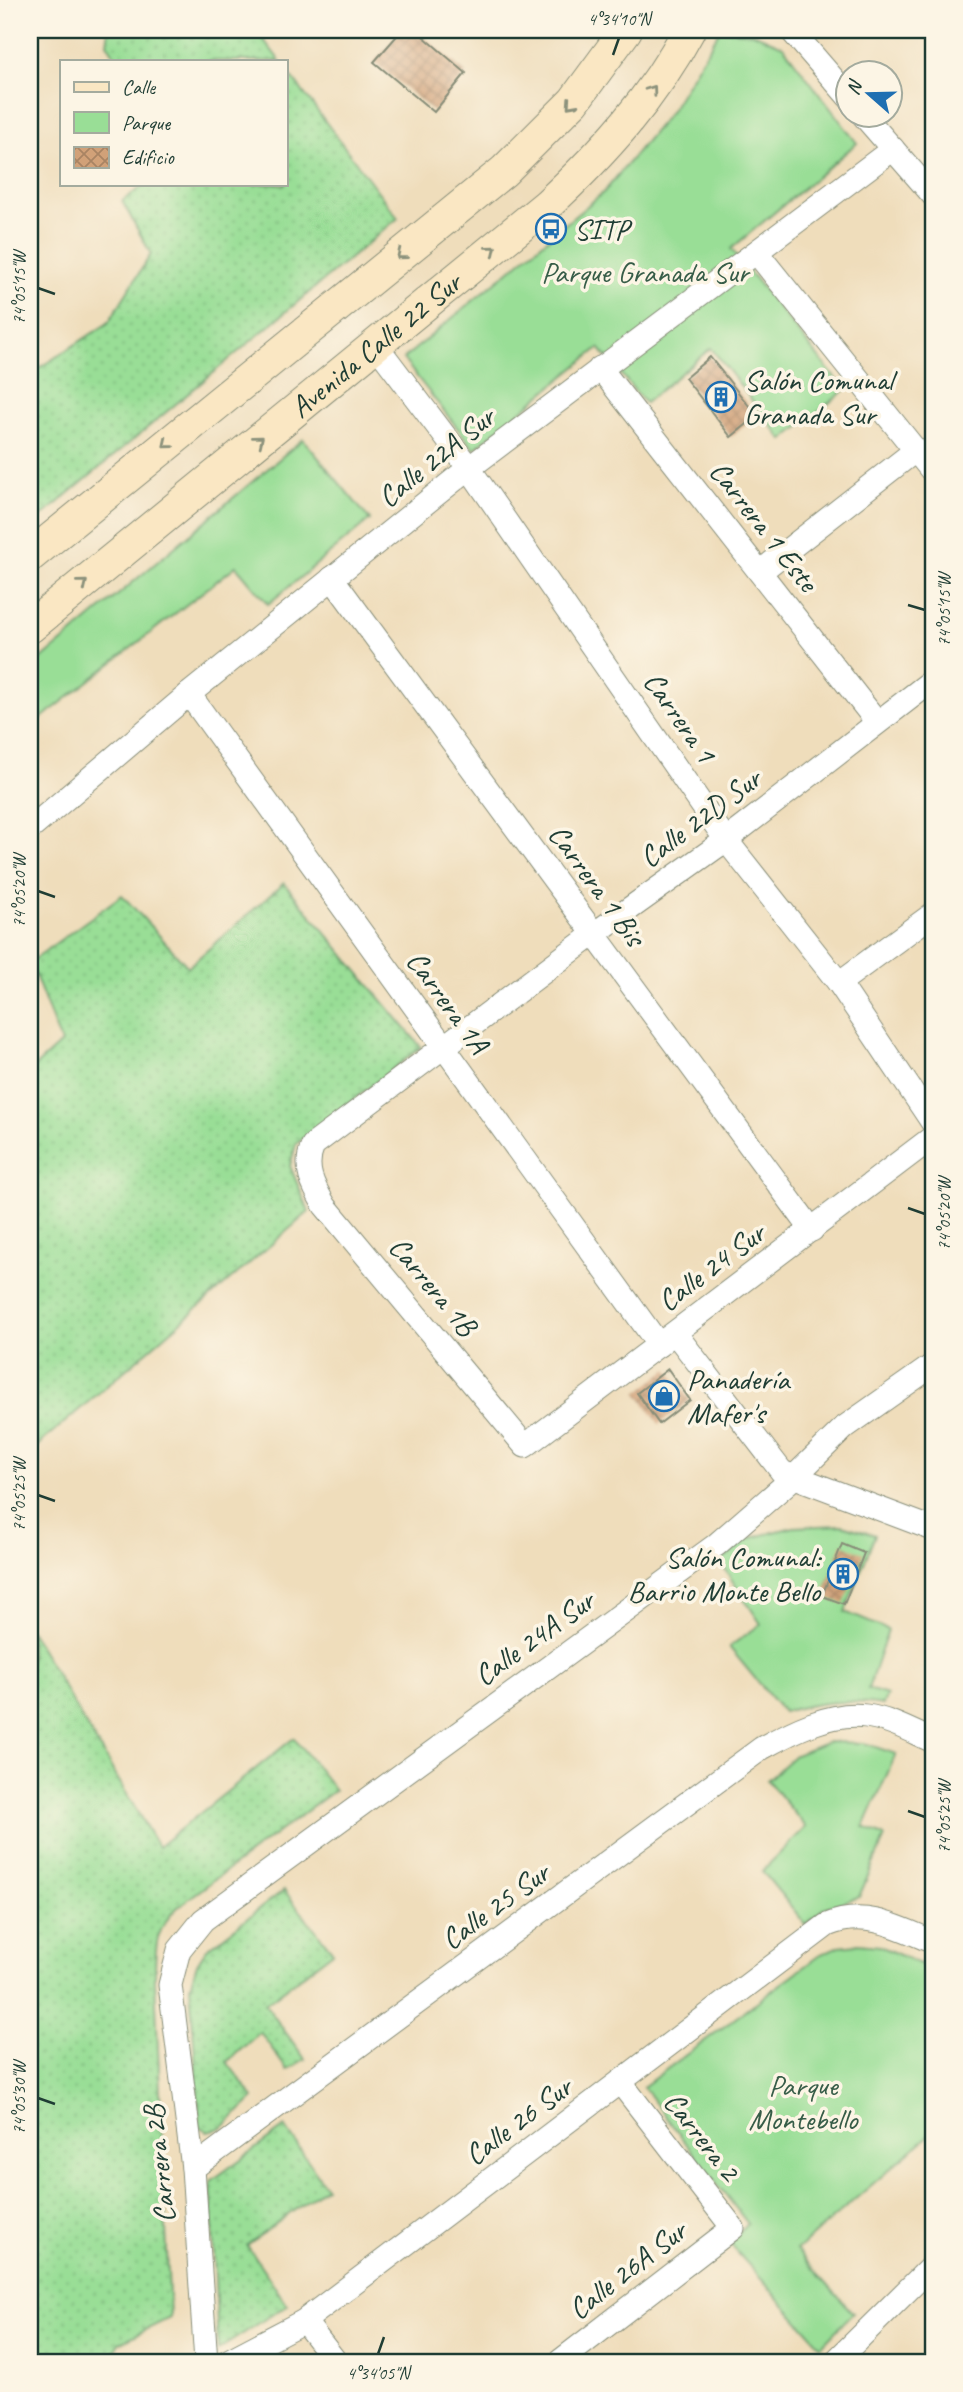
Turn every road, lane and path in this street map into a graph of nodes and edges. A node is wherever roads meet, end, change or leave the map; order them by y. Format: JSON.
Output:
{"nodes":[{"id":1,"x":626,"y":30,"type":"edge"},
{"id":2,"x":689,"y":30,"type":"edge"},
{"id":3,"x":791,"y":30,"type":"edge"},
{"id":4,"x":834,"y":80,"type":"edge"},
{"id":5,"x":876,"y":130,"type":"edge"},
{"id":6,"x":893,"y":149,"type":"junction"},
{"id":7,"x":933,"y":195,"type":"edge"},
{"id":8,"x":757,"y":253,"type":"junction"},
{"id":9,"x":376,"y":345,"type":"junction"},
{"id":10,"x":600,"y":368,"type":"junction"},
{"id":11,"x":916,"y":450,"type":"junction"},
{"id":12,"x":470,"y":468,"type":"junction"},
{"id":13,"x":933,"y":472,"type":"edge"},
{"id":14,"x":30,"y":556,"type":"edge"},
{"id":15,"x":760,"y":572,"type":"junction"},
{"id":16,"x":332,"y":578,"type":"junction"},
{"id":17,"x":30,"y":627,"type":"edge"},
{"id":18,"x":933,"y":680,"type":"edge"},
{"id":19,"x":189,"y":694,"type":"junction"},
{"id":20,"x":877,"y":722,"type":"junction"},
{"id":21,"x":30,"y":829,"type":"edge"},
{"id":22,"x":726,"y":840,"type":"junction"},
{"id":23,"x":933,"y":914,"type":"edge"},
{"id":24,"x":594,"y":934,"type":"junction"},
{"id":25,"x":839,"y":984,"type":"junction"},
{"id":26,"x":442,"y":1047,"type":"junction"},
{"id":27,"x":933,"y":1123,"type":"edge"},
{"id":28,"x":933,"y":1137,"type":"edge"},
{"id":29,"x":307,"y":1159,"type":"joint"},
{"id":30,"x":812,"y":1230,"type":"junction"},
{"id":31,"x":667,"y":1339,"type":"junction"},
{"id":32,"x":933,"y":1365,"type":"edge"},
{"id":33,"x":525,"y":1446,"type":"joint"},
{"id":34,"x":793,"y":1478,"type":"junction"},
{"id":35,"x":933,"y":1529,"type":"edge"},
{"id":36,"x":933,"y":1741,"type":"edge"},
{"id":37,"x":933,"y":1941,"type":"edge"},
{"id":38,"x":175,"y":1961,"type":"joint"},
{"id":39,"x":621,"y":2083,"type":"junction"},
{"id":40,"x":193,"y":2168,"type":"junction"},
{"id":41,"x":733,"y":2228,"type":"joint"},
{"id":42,"x":933,"y":2265,"type":"edge"},
{"id":43,"x":304,"y":2321,"type":"junction"},
{"id":44,"x":206,"y":2362,"type":"edge"},
{"id":45,"x":226,"y":2362,"type":"edge"},
{"id":46,"x":336,"y":2362,"type":"edge"},
{"id":47,"x":559,"y":2362,"type":"edge"},
{"id":48,"x":835,"y":2362,"type":"edge"}],
"edges":[{"from":1,"to":14,"type":"main road","name":"Avenida Calle 22 Sur","one_way":true},
{"from":9,"to":2,"type":"main road","name":"Avenida Calle 22 Sur","one_way":true},
{"from":3,"to":4,"type":"street"},
{"from":5,"to":6,"type":"street"},
{"from":6,"to":7,"type":"street"},
{"from":6,"to":8,"type":"street","name":"Calle 22A Sur"},
{"from":8,"to":10,"type":"street","name":"Calle 22A Sur"},
{"from":8,"to":11,"type":"street"},
{"from":9,"to":12,"type":"street","name":"Carrera 1"},
{"from":17,"to":9,"type":"main road","name":"Avenida Calle 22 Sur","one_way":true},
{"from":10,"to":12,"type":"street","name":"Calle 22A Sur"},
{"from":10,"to":15,"type":"street","name":"Carrera 1 Este"},
{"from":11,"to":13,"type":"street"},
{"from":11,"to":15,"type":"street"},
{"from":12,"to":16,"type":"street","name":"Calle 22A Sur"},
{"from":12,"to":22,"type":"street","name":"Carrera 1"},
{"from":15,"to":20,"type":"street","name":"Carrera 1 Este"},
{"from":16,"to":19,"type":"street","name":"Calle 22A Sur"},
{"from":16,"to":24,"type":"street","name":"Carrera 1 Bis"},
{"from":18,"to":20,"type":"street","name":"Calle 22D Sur"},
{"from":19,"to":21,"type":"street","name":"Calle 22A Sur"},
{"from":19,"to":26,"type":"street","name":"Carrera 1A"},
{"from":20,"to":22,"type":"street","name":"Calle 22D Sur"},
{"from":22,"to":24,"type":"street","name":"Calle 22D Sur"},
{"from":22,"to":25,"type":"street","name":"Carrera 1"},
{"from":23,"to":25,"type":"street"},
{"from":24,"to":26,"type":"street","name":"Calle 22D Sur"},
{"from":24,"to":30,"type":"street","name":"Carrera 1 Bis"},
{"from":25,"to":27,"type":"street","name":"Carrera 1"},
{"from":26,"to":29,"type":"street","name":"Calle 22D Sur"},
{"from":26,"to":31,"type":"street","name":"Carrera 1A"},
{"from":28,"to":30,"type":"street","name":"Calle 24 Sur"},
{"from":29,"to":33,"type":"street","name":"Carrera 1B"},
{"from":30,"to":31,"type":"street","name":"Calle 24 Sur"},
{"from":31,"to":33,"type":"street","name":"Calle 24 Sur"},
{"from":31,"to":34,"type":"street","name":"Carrera 1A"},
{"from":32,"to":34,"type":"street","name":"Calle 24A Sur"},
{"from":34,"to":35,"type":"street"},
{"from":34,"to":38,"type":"street","name":"Calle 24A Sur"},
{"from":36,"to":40,"type":"street","name":"Calle 25 Sur"},
{"from":37,"to":39,"type":"street","name":"Calle 26 Sur"},
{"from":38,"to":40,"type":"street","name":"Carrera 2B"},
{"from":39,"to":41,"type":"street","name":"Carrera 2"},
{"from":39,"to":43,"type":"street","name":"Calle 26 Sur"},
{"from":40,"to":44,"type":"street","name":"Carrera 2B"},
{"from":41,"to":47,"type":"street","name":"Calle 26A Sur"},
{"from":42,"to":48,"type":"street"},
{"from":43,"to":45,"type":"street","name":"Calle 26 Sur"},
{"from":43,"to":46,"type":"street"}]}
